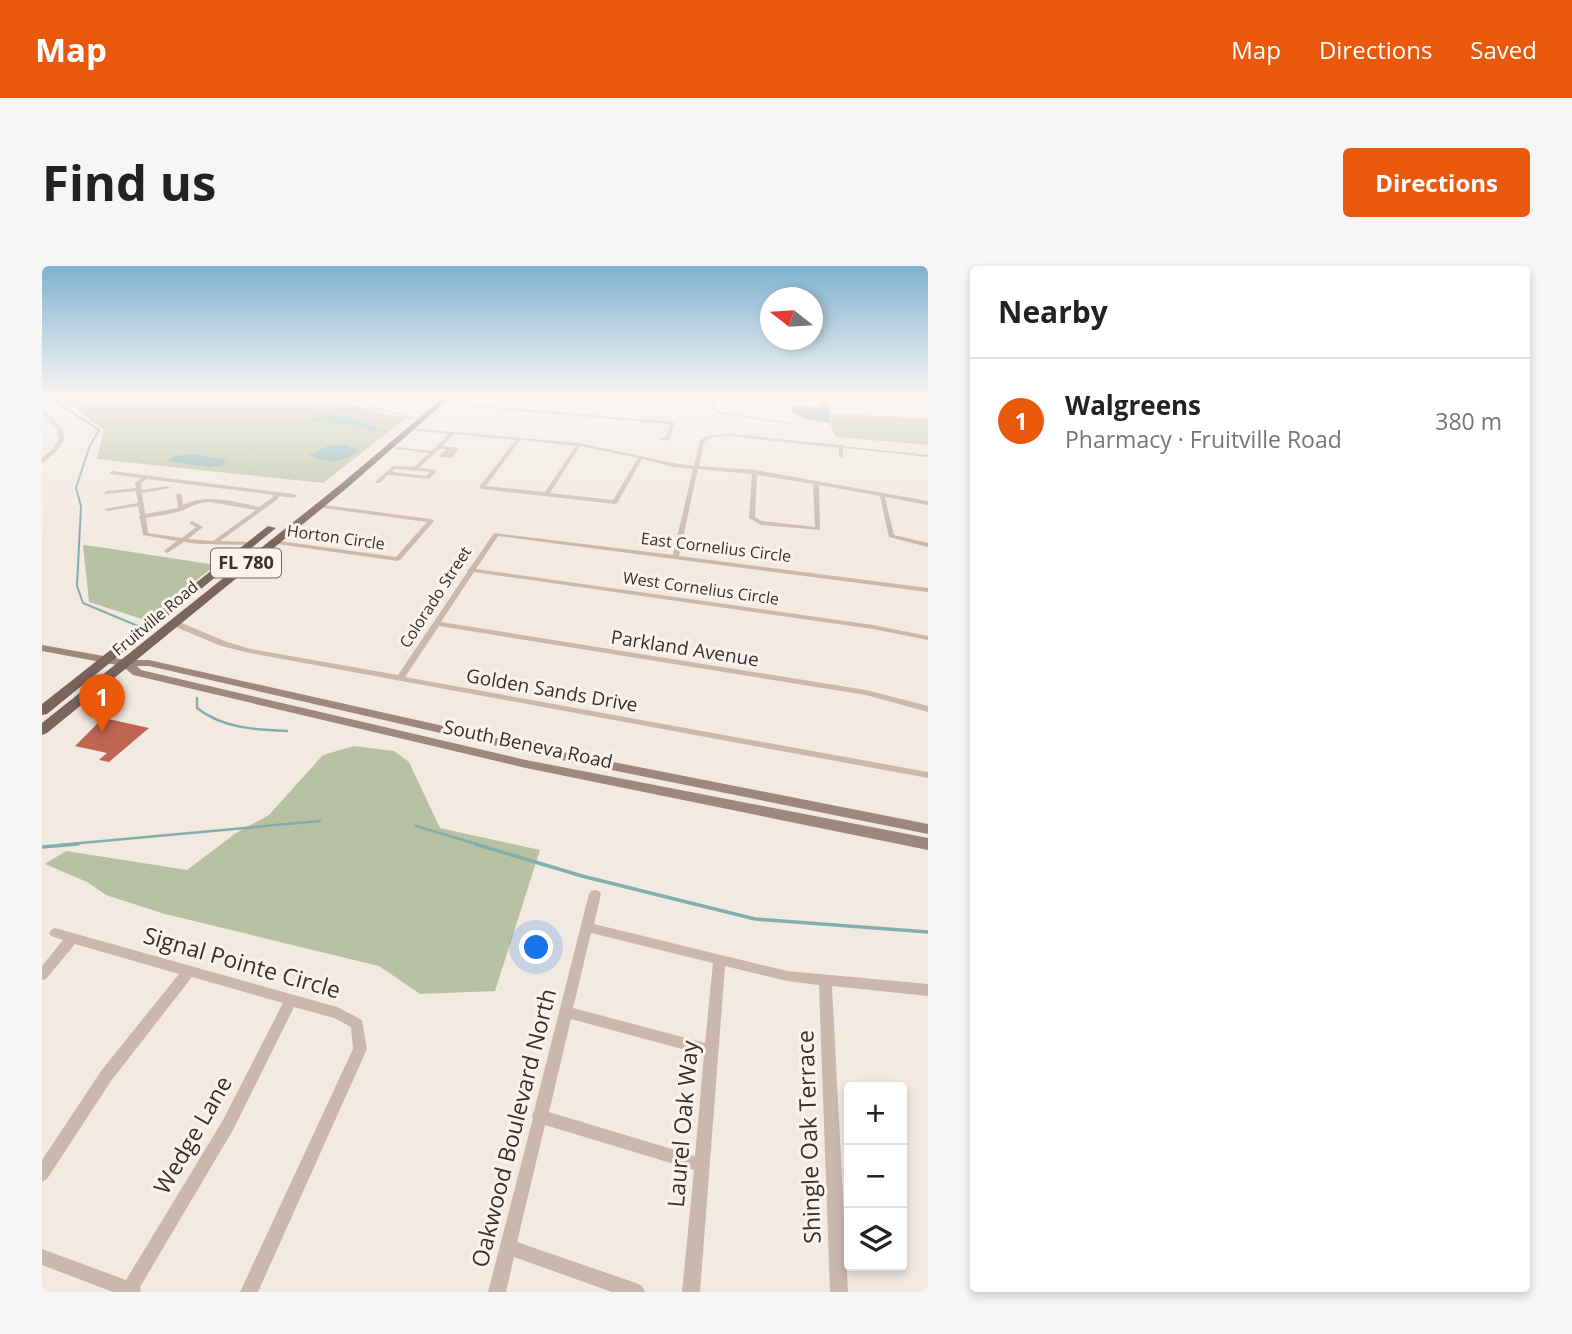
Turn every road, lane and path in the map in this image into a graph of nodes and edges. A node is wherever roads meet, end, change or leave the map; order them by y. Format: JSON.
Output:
{"nodes":[{"id":1,"x":59,"y":444,"type":"edge"},
{"id":2,"x":383,"y":444,"type":"edge"},
{"id":3,"x":387,"y":444,"type":"edge"},
{"id":4,"x":441,"y":444,"type":"edge"},
{"id":5,"x":459,"y":444,"type":"dead end"},
{"id":6,"x":515,"y":444,"type":"edge"},
{"id":7,"x":579,"y":444,"type":"joint"},
{"id":8,"x":703,"y":444,"type":"edge"},
{"id":9,"x":829,"y":444,"type":"edge"},
{"id":10,"x":841,"y":445,"type":"junction"},
{"id":11,"x":397,"y":448,"type":"dead end"},
{"id":12,"x":435,"y":450,"type":"junction"},
{"id":13,"x":928,"y":456,"type":"edge"},
{"id":14,"x":841,"y":457,"type":"dead end"},
{"id":15,"x":640,"y":458,"type":"junction"},
{"id":16,"x":42,"y":461,"type":"edge"},
{"id":17,"x":696,"y":468,"type":"junction"},
{"id":18,"x":415,"y":469,"type":"junction"},
{"id":19,"x":112,"y":472,"type":"dead end"},
{"id":20,"x":755,"y":472,"type":"junction"},
{"id":21,"x":387,"y":473,"type":"junction"},
{"id":22,"x":146,"y":477,"type":"junction"},
{"id":23,"x":427,"y":478,"type":"junction"},
{"id":24,"x":378,"y":482,"type":"dead end"},
{"id":25,"x":816,"y":483,"type":"junction"},
{"id":26,"x":418,"y":487,"type":"dead end"},
{"id":27,"x":167,"y":488,"type":"dead end"},
{"id":28,"x":139,"y":490,"type":"junction"},
{"id":29,"x":107,"y":493,"type":"dead end"},
{"id":30,"x":276,"y":494,"type":"junction"},
{"id":31,"x":179,"y":495,"type":"dead end"},
{"id":32,"x":546,"y":495,"type":"junction"},
{"id":33,"x":294,"y":496,"type":"dead end"},
{"id":34,"x":882,"y":496,"type":"junction"},
{"id":35,"x":928,"y":503,"type":"edge"},
{"id":36,"x":140,"y":504,"type":"junction"},
{"id":37,"x":317,"y":506,"type":"junction"},
{"id":38,"x":182,"y":508,"type":"junction"},
{"id":39,"x":107,"y":509,"type":"dead end"},
{"id":40,"x":260,"y":509,"type":"junction"},
{"id":41,"x":141,"y":517,"type":"junction"},
{"id":42,"x":192,"y":523,"type":"dead end"},
{"id":43,"x":274,"y":527,"type":"junction"},
{"id":44,"x":499,"y":533,"type":"joint"},
{"id":45,"x":184,"y":540,"type":"junction"},
{"id":46,"x":215,"y":542,"type":"junction"},
{"id":47,"x":272,"y":542,"type":"junction"},
{"id":48,"x":252,"y":544,"type":"junction"},
{"id":49,"x":928,"y":545,"type":"edge"},
{"id":50,"x":167,"y":551,"type":"dead end"},
{"id":51,"x":676,"y":556,"type":"junction"},
{"id":52,"x":251,"y":559,"type":"junction"},
{"id":53,"x":470,"y":570,"type":"junction"},
{"id":54,"x":928,"y":590,"type":"edge"},
{"id":55,"x":174,"y":623,"type":"junction"},
{"id":56,"x":436,"y":623,"type":"junction"},
{"id":57,"x":928,"y":638,"type":"edge"},
{"id":58,"x":42,"y":648,"type":"edge"},
{"id":59,"x":106,"y":660,"type":"junction"},
{"id":60,"x":126,"y":663,"type":"junction"},
{"id":61,"x":400,"y":678,"type":"junction"},
{"id":62,"x":928,"y":709,"type":"edge"},
{"id":63,"x":42,"y":711,"type":"edge"},
{"id":64,"x":42,"y":730,"type":"edge"},
{"id":65,"x":928,"y":775,"type":"edge"},
{"id":66,"x":928,"y":829,"type":"edge"},
{"id":67,"x":928,"y":844,"type":"edge"},
{"id":68,"x":595,"y":894,"type":"dead end"},
{"id":69,"x":587,"y":928,"type":"junction"},
{"id":70,"x":55,"y":933,"type":"dead end"},
{"id":71,"x":72,"y":938,"type":"junction"},
{"id":72,"x":719,"y":960,"type":"junction"},
{"id":73,"x":189,"y":971,"type":"junction"},
{"id":74,"x":42,"y":975,"type":"edge"},
{"id":75,"x":825,"y":980,"type":"junction"},
{"id":76,"x":928,"y":990,"type":"edge"},
{"id":77,"x":291,"y":1000,"type":"junction"},
{"id":78,"x":566,"y":1012,"type":"junction"},
{"id":79,"x":712,"y":1051,"type":"junction"},
{"id":80,"x":539,"y":1116,"type":"junction"},
{"id":81,"x":701,"y":1165,"type":"junction"},
{"id":82,"x":42,"y":1174,"type":"edge"},
{"id":83,"x":508,"y":1247,"type":"junction"},
{"id":84,"x":42,"y":1257,"type":"edge"},
{"id":85,"x":132,"y":1291,"type":"edge"},
{"id":86,"x":249,"y":1292,"type":"edge"},
{"id":87,"x":497,"y":1292,"type":"edge"},
{"id":88,"x":636,"y":1292,"type":"edge"},
{"id":89,"x":691,"y":1292,"type":"edge"},
{"id":90,"x":839,"y":1292,"type":"edge"}],
"edges":[{"from":1,"to":16,"type":"street"},
{"from":2,"to":43,"type":"main road","name":"Fruitville Road","number":"FL 780"},
{"from":3,"to":37,"type":"main road","name":"Fruitville Road","number":"FL 780"},
{"from":4,"to":12,"type":"street"},
{"from":5,"to":12,"type":"street"},
{"from":6,"to":32,"type":"street"},
{"from":7,"to":15,"type":"street"},
{"from":7,"to":32,"type":"street"},
{"from":8,"to":17,"type":"street"},
{"from":9,"to":10,"type":"street"},
{"from":10,"to":13,"type":"street"},
{"from":10,"to":14,"type":"street"},
{"from":11,"to":12,"type":"street"},
{"from":12,"to":18,"type":"street"},
{"from":15,"to":17,"type":"street"},
{"from":15,"to":32,"type":"street"},
{"from":17,"to":20,"type":"street"},
{"from":17,"to":51,"type":"street"},
{"from":18,"to":21,"type":"street"},
{"from":18,"to":23,"type":"street"},
{"from":19,"to":22,"type":"street"},
{"from":20,"to":25,"type":"street"},
{"from":20,"to":25,"type":"street"},
{"from":21,"to":23,"type":"street"},
{"from":21,"to":24,"type":"street"},
{"from":22,"to":28,"type":"street"},
{"from":22,"to":30,"type":"street"},
{"from":23,"to":26,"type":"street"},
{"from":25,"to":34,"type":"street"},
{"from":27,"to":28,"type":"street"},
{"from":28,"to":29,"type":"street"},
{"from":28,"to":36,"type":"street"},
{"from":30,"to":33,"type":"street"},
{"from":30,"to":40,"type":"street"},
{"from":31,"to":38,"type":"street"},
{"from":34,"to":35,"type":"street"},
{"from":34,"to":49,"type":"street"},
{"from":36,"to":39,"type":"street"},
{"from":36,"to":41,"type":"street"},
{"from":37,"to":47,"type":"main road","name":"Fruitville Road","number":"FL 780"},
{"from":37,"to":47,"type":"street","name":"Horton Circle"},
{"from":38,"to":40,"type":"street"},
{"from":38,"to":41,"type":"street"},
{"from":40,"to":46,"type":"street"},
{"from":41,"to":45,"type":"street"},
{"from":42,"to":45,"type":"street"},
{"from":43,"to":47,"type":"main road"},
{"from":43,"to":48,"type":"main road","name":"Fruitville Road","number":"FL 780"},
{"from":44,"to":51,"type":"street","name":"East Cornelius Circle"},
{"from":44,"to":53,"type":"street","name":"Colorado Street"},
{"from":45,"to":46,"type":"street"},
{"from":45,"to":50,"type":"street"},
{"from":46,"to":48,"type":"street"},
{"from":47,"to":52,"type":"main road","name":"Fruitville Road","number":"FL 780"},
{"from":48,"to":52,"type":"main road"},
{"from":48,"to":59,"type":"main road","name":"Fruitville Road","number":"FL 780"},
{"from":51,"to":54,"type":"street","name":"East Cornelius Circle"},
{"from":52,"to":55,"type":"main road","name":"Fruitville Road","number":"FL 780"},
{"from":53,"to":56,"type":"street","name":"Colorado Street"},
{"from":53,"to":57,"type":"street","name":"West Cornelius Circle"},
{"from":55,"to":60,"type":"main road","name":"Fruitville Road","number":"FL 780"},
{"from":55,"to":61,"type":"street","name":"Golden Sands Drive"},
{"from":56,"to":61,"type":"street","name":"Colorado Street"},
{"from":56,"to":62,"type":"street","name":"Parkland Avenue"},
{"from":58,"to":59,"type":"main road","name":"South Beneva Road"},
{"from":59,"to":60,"type":"main road","name":"South Beneva Road"},
{"from":59,"to":63,"type":"main road","name":"Fruitville Road","number":"FL 780"},
{"from":60,"to":64,"type":"main road","name":"Fruitville Road","number":"FL 780"},
{"from":60,"to":66,"type":"main road","name":"South Beneva Road"},
{"from":60,"to":67,"type":"main road","name":"South Beneva Road"},
{"from":61,"to":65,"type":"street","name":"Golden Sands Drive"},
{"from":68,"to":69,"type":"street","name":"Oakwood Boulevard North"},
{"from":69,"to":72,"type":"street"},
{"from":69,"to":78,"type":"street","name":"Oakwood Boulevard North"},
{"from":70,"to":71,"type":"street","name":"Signal Pointe Circle"},
{"from":71,"to":73,"type":"street","name":"Signal Pointe Circle"},
{"from":71,"to":74,"type":"street"},
{"from":72,"to":75,"type":"street"},
{"from":72,"to":79,"type":"street","name":"Laurel Oak Way"},
{"from":73,"to":77,"type":"street","name":"Signal Pointe Circle"},
{"from":73,"to":82,"type":"street"},
{"from":75,"to":76,"type":"street"},
{"from":75,"to":90,"type":"street","name":"Shingle Oak Terrace"},
{"from":77,"to":85,"type":"street","name":"Wedge Lane"},
{"from":77,"to":86,"type":"street","name":"Signal Pointe Circle"},
{"from":78,"to":79,"type":"street"},
{"from":78,"to":80,"type":"street","name":"Oakwood Boulevard North"},
{"from":79,"to":81,"type":"street","name":"Laurel Oak Way"},
{"from":80,"to":81,"type":"street"},
{"from":80,"to":83,"type":"street","name":"Oakwood Boulevard North"},
{"from":81,"to":89,"type":"street","name":"Laurel Oak Way"},
{"from":83,"to":87,"type":"street","name":"Oakwood Boulevard North"},
{"from":83,"to":88,"type":"street"},
{"from":84,"to":85,"type":"street"}]}
